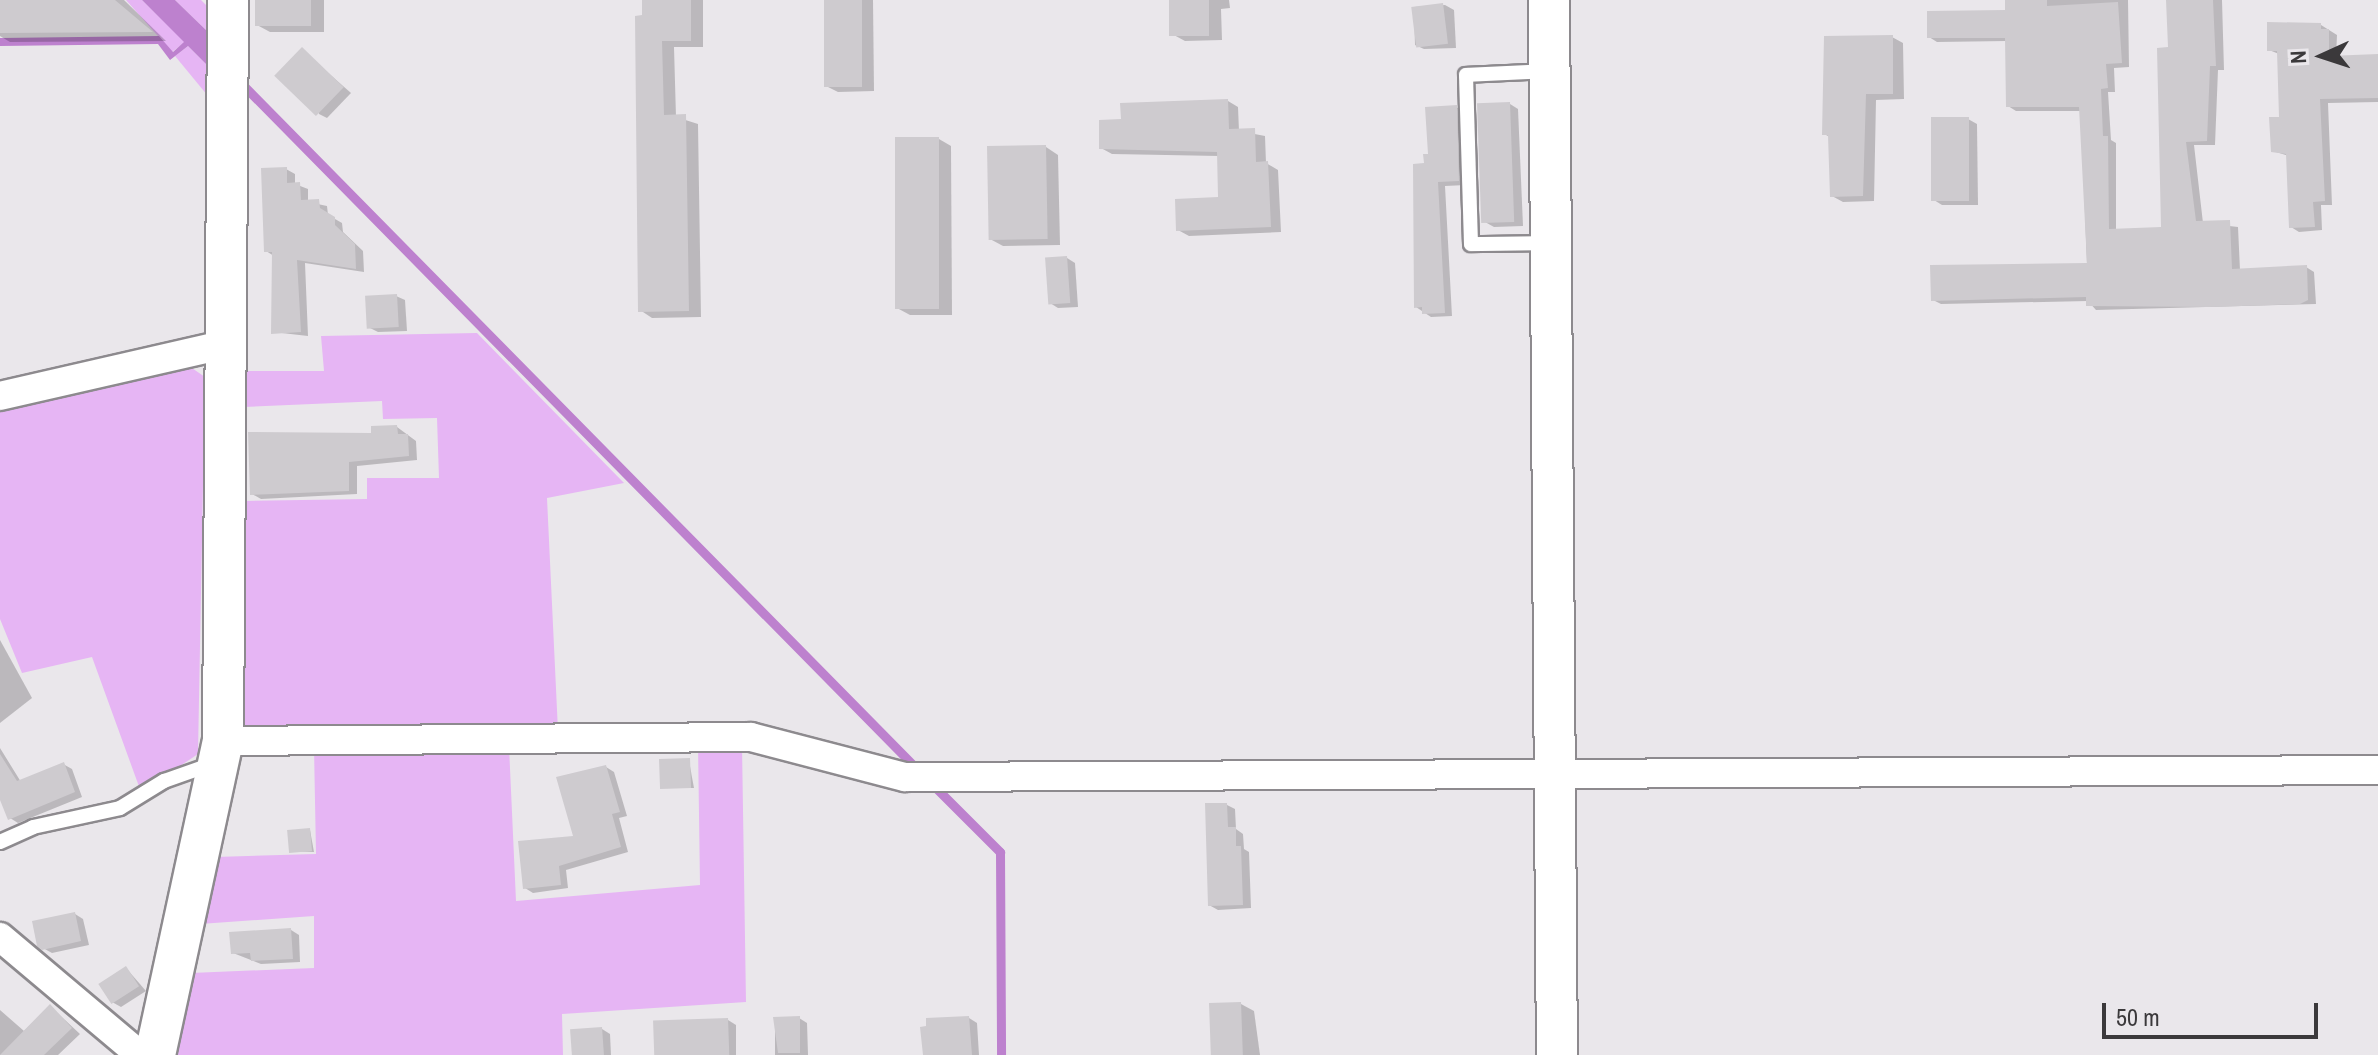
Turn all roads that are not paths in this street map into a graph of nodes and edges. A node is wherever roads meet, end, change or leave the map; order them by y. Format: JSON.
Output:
{"nodes":[{"id":1,"x":228,"y":0,"type":"edge"},
{"id":2,"x":1549,"y":0,"type":"edge"},
{"id":3,"x":1550,"y":70,"type":"junction"},
{"id":4,"x":1551,"y":243,"type":"junction"},
{"id":5,"x":223,"y":345,"type":"junction"},
{"id":6,"x":0,"y":396,"type":"edge"},
{"id":7,"x":220,"y":752,"type":"junction"},
{"id":8,"x":2378,"y":770,"type":"edge"},
{"id":9,"x":1555,"y":774,"type":"junction"},
{"id":10,"x":0,"y":842,"type":"edge"},
{"id":11,"x":0,"y":937,"type":"edge"},
{"id":12,"x":140,"y":1055,"type":"edge"},
{"id":13,"x":155,"y":1055,"type":"edge"},
{"id":14,"x":1557,"y":1055,"type":"edge"}],
"edges":[{"from":1,"to":5,"type":"street"},
{"from":2,"to":3,"type":"street"},
{"from":3,"to":4,"type":"street"},
{"from":3,"to":4,"type":"lane"},
{"from":4,"to":9,"type":"street"},
{"from":5,"to":6,"type":"street"},
{"from":5,"to":7,"type":"street"},
{"from":7,"to":9,"type":"street"},
{"from":7,"to":10,"type":"lane"},
{"from":7,"to":13,"type":"street"},
{"from":8,"to":9,"type":"street"},
{"from":9,"to":14,"type":"street"},
{"from":11,"to":12,"type":"street"}]}
